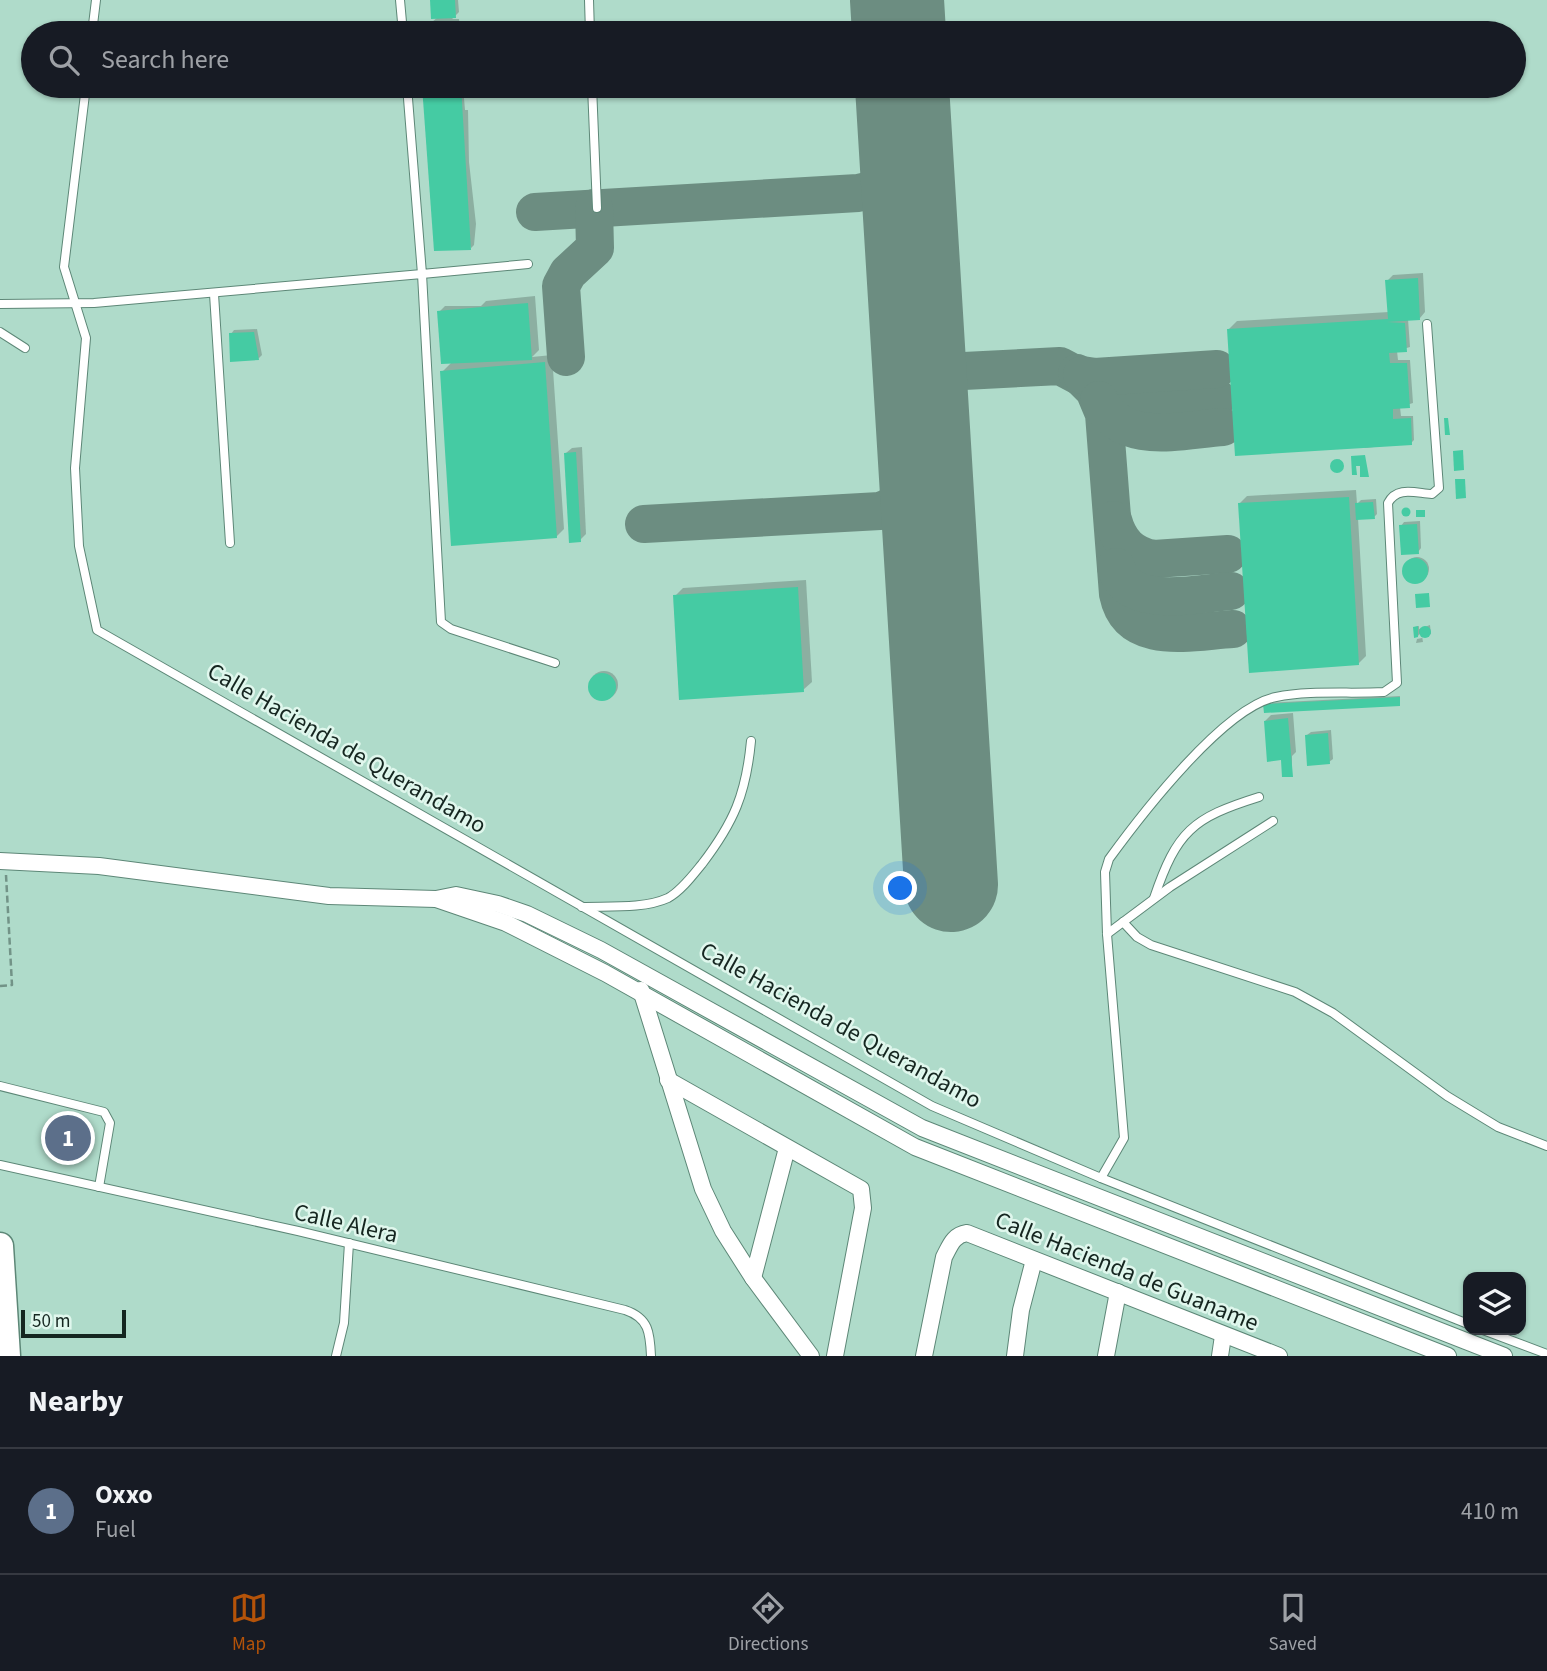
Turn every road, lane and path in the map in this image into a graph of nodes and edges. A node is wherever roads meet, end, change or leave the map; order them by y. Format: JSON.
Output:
{"nodes":[{"id":1,"x":96,"y":0,"type":"edge"},
{"id":2,"x":400,"y":0,"type":"edge"},
{"id":3,"x":589,"y":0,"type":"edge"},
{"id":4,"x":93,"y":21,"type":"edge"},
{"id":5,"x":402,"y":21,"type":"edge"},
{"id":6,"x":590,"y":21,"type":"edge"},
{"id":7,"x":85,"y":98,"type":"edge"},
{"id":8,"x":408,"y":98,"type":"edge"},
{"id":9,"x":592,"y":98,"type":"edge"},
{"id":10,"x":597,"y":208,"type":"dead end"},
{"id":11,"x":528,"y":264,"type":"dead end"},
{"id":12,"x":422,"y":274,"type":"junction"},
{"id":13,"x":214,"y":293,"type":"junction"},
{"id":14,"x":0,"y":304,"type":"edge"},
{"id":15,"x":76,"y":304,"type":"junction"},
{"id":16,"x":1427,"y":324,"type":"dead end"},
{"id":17,"x":0,"y":332,"type":"edge"},
{"id":18,"x":25,"y":348,"type":"dead end"},
{"id":19,"x":230,"y":543,"type":"dead end"},
{"id":20,"x":555,"y":663,"type":"dead end"},
{"id":21,"x":751,"y":741,"type":"dead end"},
{"id":22,"x":1259,"y":797,"type":"dead end"},
{"id":23,"x":1273,"y":821,"type":"dead end"},
{"id":24,"x":3,"y":861,"type":"edge"},
{"id":25,"x":1154,"y":898,"type":"junction"},
{"id":26,"x":436,"y":899,"type":"junction"},
{"id":27,"x":582,"y":907,"type":"junction"},
{"id":28,"x":1123,"y":922,"type":"junction"},
{"id":29,"x":1107,"y":934,"type":"junction"},
{"id":30,"x":640,"y":974,"type":"junction"},
{"id":31,"x":0,"y":986,"type":"edge"},
{"id":32,"x":642,"y":995,"type":"junction"},
{"id":33,"x":668,"y":1080,"type":"junction"},
{"id":34,"x":0,"y":1086,"type":"edge"},
{"id":35,"x":1547,"y":1146,"type":"edge"},
{"id":36,"x":787,"y":1148,"type":"junction"},
{"id":37,"x":0,"y":1165,"type":"edge"},
{"id":38,"x":1101,"y":1178,"type":"junction"},
{"id":39,"x":99,"y":1187,"type":"junction"},
{"id":40,"x":349,"y":1244,"type":"junction"},
{"id":41,"x":0,"y":1246,"type":"edge"},
{"id":42,"x":1034,"y":1260,"type":"junction"},
{"id":43,"x":753,"y":1278,"type":"junction"},
{"id":44,"x":1118,"y":1292,"type":"junction"},
{"id":45,"x":1463,"y":1322,"type":"edge"},
{"id":46,"x":1496,"y":1335,"type":"edge"},
{"id":47,"x":1223,"y":1336,"type":"junction"},
{"id":48,"x":1547,"y":1354,"type":"edge"},
{"id":49,"x":1495,"y":1355,"type":"edge"},
{"id":50,"x":7,"y":1356,"type":"edge"},
{"id":51,"x":336,"y":1356,"type":"edge"},
{"id":52,"x":651,"y":1356,"type":"edge"},
{"id":53,"x":811,"y":1356,"type":"edge"},
{"id":54,"x":835,"y":1356,"type":"edge"},
{"id":55,"x":925,"y":1356,"type":"edge"},
{"id":56,"x":1015,"y":1356,"type":"edge"},
{"id":57,"x":1106,"y":1356,"type":"edge"},
{"id":58,"x":1220,"y":1356,"type":"edge"},
{"id":59,"x":1279,"y":1356,"type":"edge"},
{"id":60,"x":1448,"y":1356,"type":"edge"}],
"edges":[{"from":1,"to":4,"type":"lane"},
{"from":2,"to":5,"type":"lane"},
{"from":3,"to":6,"type":"lane"},
{"from":7,"to":15,"type":"lane","name":"Calle Hacienda de Querandamo"},
{"from":8,"to":12,"type":"lane"},
{"from":9,"to":10,"type":"lane"},
{"from":11,"to":12,"type":"lane"},
{"from":12,"to":13,"type":"lane"},
{"from":12,"to":20,"type":"lane"},
{"from":13,"to":15,"type":"lane"},
{"from":13,"to":19,"type":"lane"},
{"from":14,"to":15,"type":"lane"},
{"from":15,"to":27,"type":"lane","name":"Calle Hacienda de Querandamo"},
{"from":16,"to":29,"type":"lane"},
{"from":17,"to":18,"type":"lane"},
{"from":21,"to":27,"type":"lane"},
{"from":22,"to":25,"type":"lane"},
{"from":23,"to":25,"type":"lane"},
{"from":24,"to":26,"type":"street","name":"Calle Hacienda de Querandamo"},
{"from":24,"to":31,"type":"path"},
{"from":25,"to":28,"type":"lane"},
{"from":26,"to":30,"type":"street","name":"Calle Hacienda de Querandamo"},
{"from":26,"to":32,"type":"street","name":"Calle Hacienda de Querandamo"},
{"from":27,"to":38,"type":"lane","name":"Calle Hacienda de Querandamo"},
{"from":28,"to":29,"type":"lane"},
{"from":28,"to":35,"type":"lane"},
{"from":29,"to":38,"type":"lane"},
{"from":30,"to":32,"type":"street"},
{"from":30,"to":49,"type":"street","name":"Calle Hacienda de Querandamo"},
{"from":32,"to":33,"type":"street"},
{"from":32,"to":60,"type":"street","name":"Calle Hacienda de Querandamo"},
{"from":33,"to":36,"type":"street"},
{"from":33,"to":43,"type":"street"},
{"from":34,"to":39,"type":"lane"},
{"from":36,"to":43,"type":"street"},
{"from":36,"to":54,"type":"street"},
{"from":37,"to":39,"type":"lane","name":"Calle Alera"},
{"from":38,"to":45,"type":"lane","name":"Calle Hacienda de Querandamo"},
{"from":39,"to":40,"type":"lane","name":"Calle Alera"},
{"from":40,"to":51,"type":"lane"},
{"from":40,"to":52,"type":"lane","name":"Calle Alera"},
{"from":41,"to":50,"type":"highway"},
{"from":42,"to":44,"type":"street","name":"Calle Hacienda de Guaname"},
{"from":42,"to":55,"type":"street","name":"Calle Hacienda de Guaname"},
{"from":42,"to":56,"type":"street"},
{"from":43,"to":53,"type":"street"},
{"from":44,"to":47,"type":"street","name":"Calle Hacienda de Guaname"},
{"from":44,"to":57,"type":"street"},
{"from":46,"to":48,"type":"lane"},
{"from":47,"to":58,"type":"street"},
{"from":47,"to":59,"type":"street","name":"Calle Hacienda de Guaname"}]}
